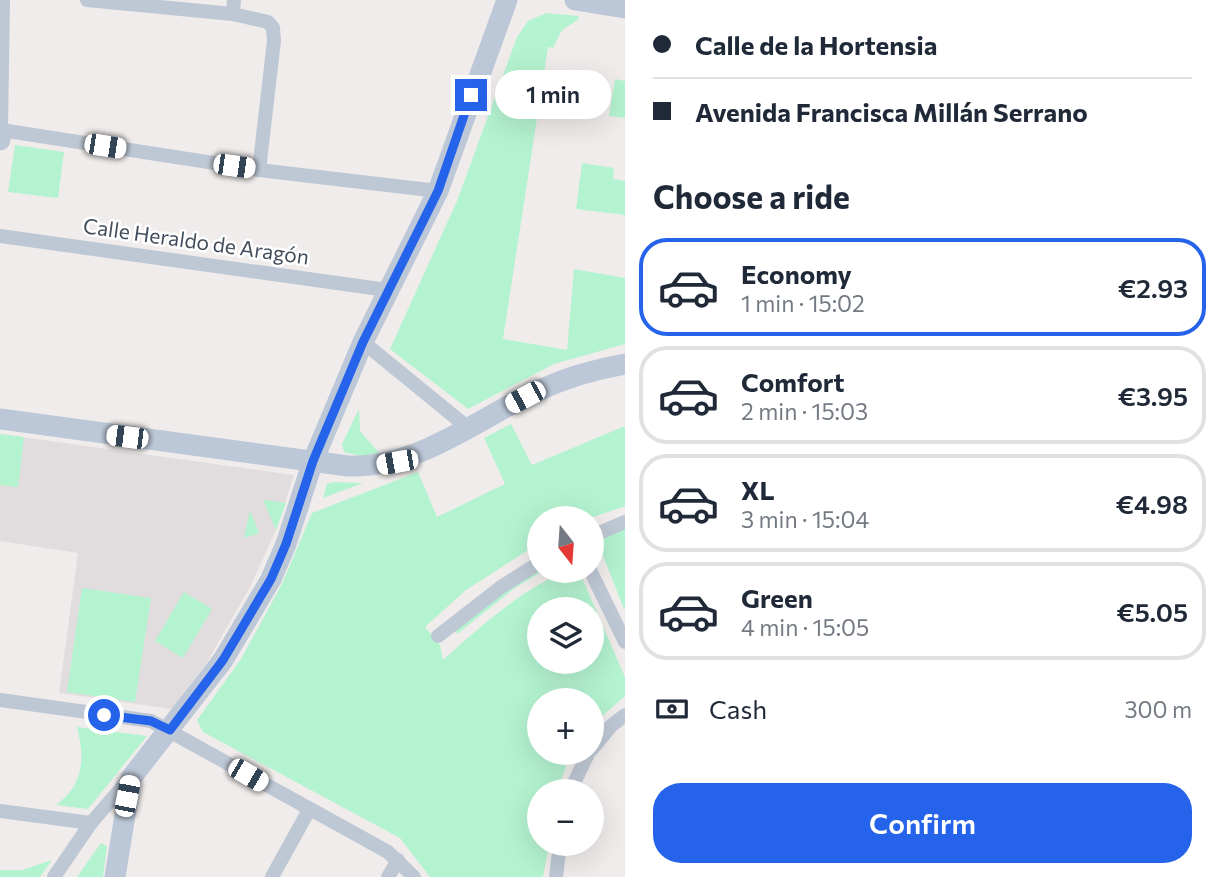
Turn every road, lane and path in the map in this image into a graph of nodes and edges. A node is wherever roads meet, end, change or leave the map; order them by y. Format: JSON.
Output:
{"nodes":[{"id":1,"x":3,"y":0,"type":"edge"},
{"id":2,"x":88,"y":0,"type":"edge"},
{"id":3,"x":507,"y":0,"type":"edge"},
{"id":4,"x":575,"y":0,"type":"edge"},
{"id":5,"x":233,"y":7,"type":"edge"},
{"id":6,"x":625,"y":8,"type":"edge"},
{"id":7,"x":0,"y":133,"type":"edge"},
{"id":8,"x":260,"y":170,"type":"junction"},
{"id":9,"x":438,"y":191,"type":"junction"},
{"id":10,"x":0,"y":236,"type":"edge"},
{"id":11,"x":387,"y":290,"type":"junction"},
{"id":12,"x":363,"y":342,"type":"junction"},
{"id":13,"x":625,"y":364,"type":"edge"},
{"id":14,"x":0,"y":419,"type":"edge"},
{"id":15,"x":467,"y":427,"type":"junction"},
{"id":16,"x":313,"y":461,"type":"junction"},
{"id":17,"x":625,"y":522,"type":"edge"},
{"id":18,"x":604,"y":531,"type":"edge"},
{"id":19,"x":527,"y":570,"type":"edge"},
{"id":20,"x":596,"y":583,"type":"edge"},
{"id":21,"x":438,"y":636,"type":"dead end"},
{"id":22,"x":625,"y":642,"type":"edge"},
{"id":23,"x":0,"y":700,"type":"edge"},
{"id":24,"x":625,"y":715,"type":"edge"},
{"id":25,"x":170,"y":730,"type":"junction"},
{"id":26,"x":604,"y":737,"type":"edge"},
{"id":27,"x":131,"y":778,"type":"junction"},
{"id":28,"x":309,"y":810,"type":"junction"},
{"id":29,"x":0,"y":811,"type":"edge"},
{"id":30,"x":91,"y":823,"type":"junction"},
{"id":31,"x":559,"y":856,"type":"edge"},
{"id":32,"x":398,"y":860,"type":"junction"},
{"id":33,"x":54,"y":877,"type":"edge"},
{"id":34,"x":115,"y":877,"type":"edge"},
{"id":35,"x":272,"y":877,"type":"edge"},
{"id":36,"x":388,"y":877,"type":"edge"},
{"id":37,"x":414,"y":877,"type":"edge"},
{"id":38,"x":556,"y":877,"type":"edge"}],
"edges":[{"from":1,"to":7,"type":"street"},
{"from":2,"to":5,"type":"street"},
{"from":3,"to":9,"type":"street"},
{"from":4,"to":6,"type":"street"},
{"from":5,"to":8,"type":"street"},
{"from":7,"to":8,"type":"street"},
{"from":8,"to":9,"type":"street"},
{"from":9,"to":11,"type":"street"},
{"from":10,"to":11,"type":"street","name":"Calle Heraldo de Aragón"},
{"from":11,"to":12,"type":"street"},
{"from":12,"to":15,"type":"street"},
{"from":12,"to":16,"type":"street"},
{"from":13,"to":15,"type":"street"},
{"from":14,"to":16,"type":"street"},
{"from":15,"to":16,"type":"street"},
{"from":16,"to":25,"type":"street"},
{"from":17,"to":18,"type":"street"},
{"from":19,"to":21,"type":"street"},
{"from":20,"to":22,"type":"street"},
{"from":23,"to":25,"type":"street"},
{"from":24,"to":26,"type":"street"},
{"from":25,"to":27,"type":"street"},
{"from":25,"to":28,"type":"street"},
{"from":27,"to":30,"type":"street"},
{"from":27,"to":34,"type":"street"},
{"from":28,"to":32,"type":"street"},
{"from":28,"to":35,"type":"street"},
{"from":29,"to":30,"type":"street"},
{"from":30,"to":33,"type":"street"},
{"from":31,"to":38,"type":"street"},
{"from":32,"to":36,"type":"street"},
{"from":32,"to":37,"type":"street"}]}
